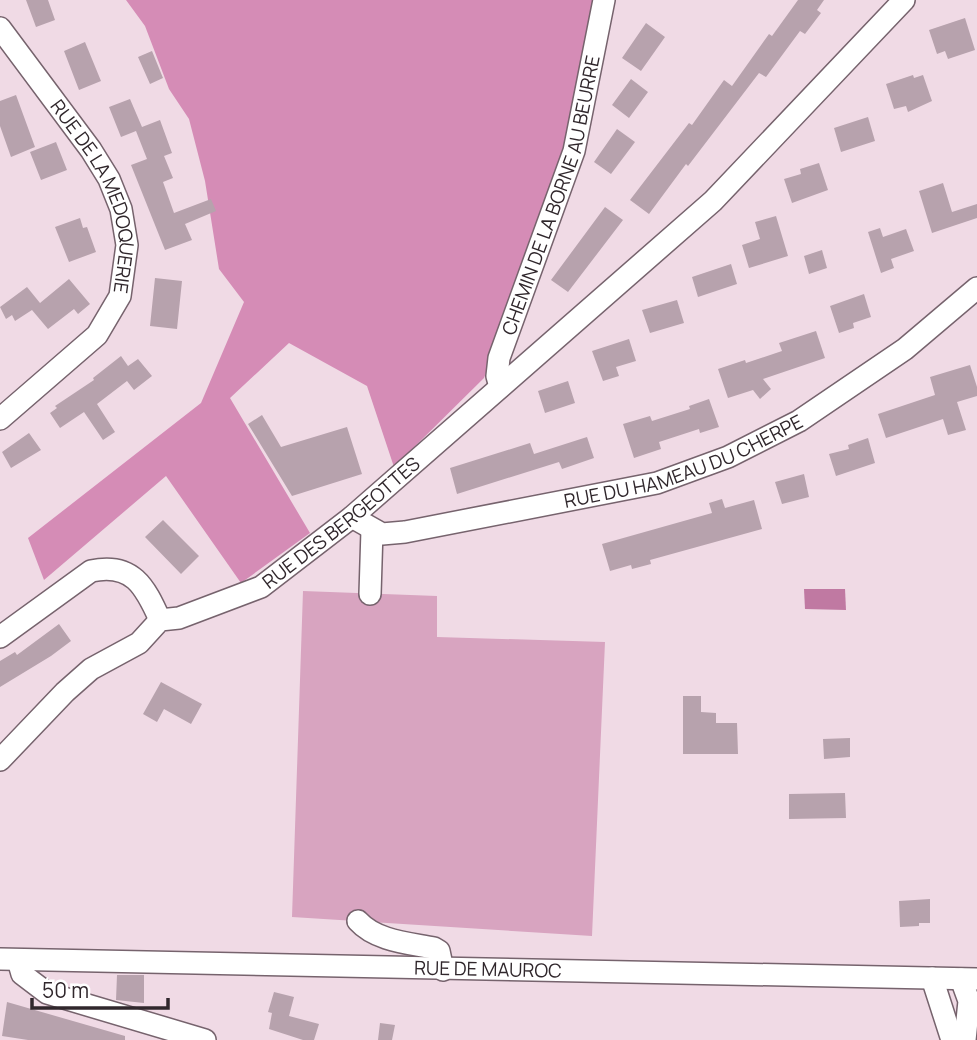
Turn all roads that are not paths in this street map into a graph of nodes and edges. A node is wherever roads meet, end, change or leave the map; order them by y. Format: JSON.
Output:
{"nodes":[{"id":1,"x":604,"y":0,"type":"edge"},
{"id":2,"x":904,"y":0,"type":"edge"},
{"id":3,"x":0,"y":28,"type":"edge"},
{"id":4,"x":977,"y":288,"type":"edge"},
{"id":5,"x":500,"y":387,"type":"junction"},
{"id":6,"x":0,"y":419,"type":"edge"},
{"id":7,"x":352,"y":517,"type":"junction"},
{"id":8,"x":372,"y":530,"type":"junction"},
{"id":9,"x":370,"y":594,"type":"dead end"},
{"id":10,"x":160,"y":620,"type":"junction"},
{"id":11,"x":0,"y":637,"type":"edge"},
{"id":12,"x":0,"y":760,"type":"edge"},
{"id":13,"x":358,"y":921,"type":"dead end"},
{"id":14,"x":9,"y":959,"type":"edge"},
{"id":15,"x":443,"y":970,"type":"junction"},
{"id":16,"x":932,"y":978,"type":"junction"},
{"id":17,"x":969,"y":979,"type":"edge"},
{"id":18,"x":965,"y":1031,"type":"edge"},
{"id":19,"x":178,"y":1036,"type":"edge"},
{"id":20,"x":205,"y":1040,"type":"edge"}],
"edges":[{"from":1,"to":5,"type":"street","name":"CHEMIN DE LA BORNE AU BEURRE"},
{"from":2,"to":5,"type":"street"},
{"from":3,"to":6,"type":"street","name":"RUE DE LA MEDOQUERIE"},
{"from":4,"to":8,"type":"street","name":"RUE DU HAMEAU DU CHERPE"},
{"from":5,"to":7,"type":"street","name":"RUE DES BERGEOTTES"},
{"from":7,"to":8,"type":"street"},
{"from":7,"to":10,"type":"street","name":"RUE DES BERGEOTTES"},
{"from":8,"to":9,"type":"street"},
{"from":10,"to":11,"type":"street"},
{"from":10,"to":12,"type":"street"},
{"from":13,"to":15,"type":"street"},
{"from":14,"to":15,"type":"street","name":"RUE DE MAUROC"},
{"from":14,"to":19,"type":"street"},
{"from":15,"to":16,"type":"street","name":"RUE DE MAUROC"},
{"from":16,"to":17,"type":"street","name":"RUE DE MAUROC"},
{"from":16,"to":18,"type":"street"},
{"from":17,"to":18,"type":"street"},
{"from":19,"to":20,"type":"street"}]}
